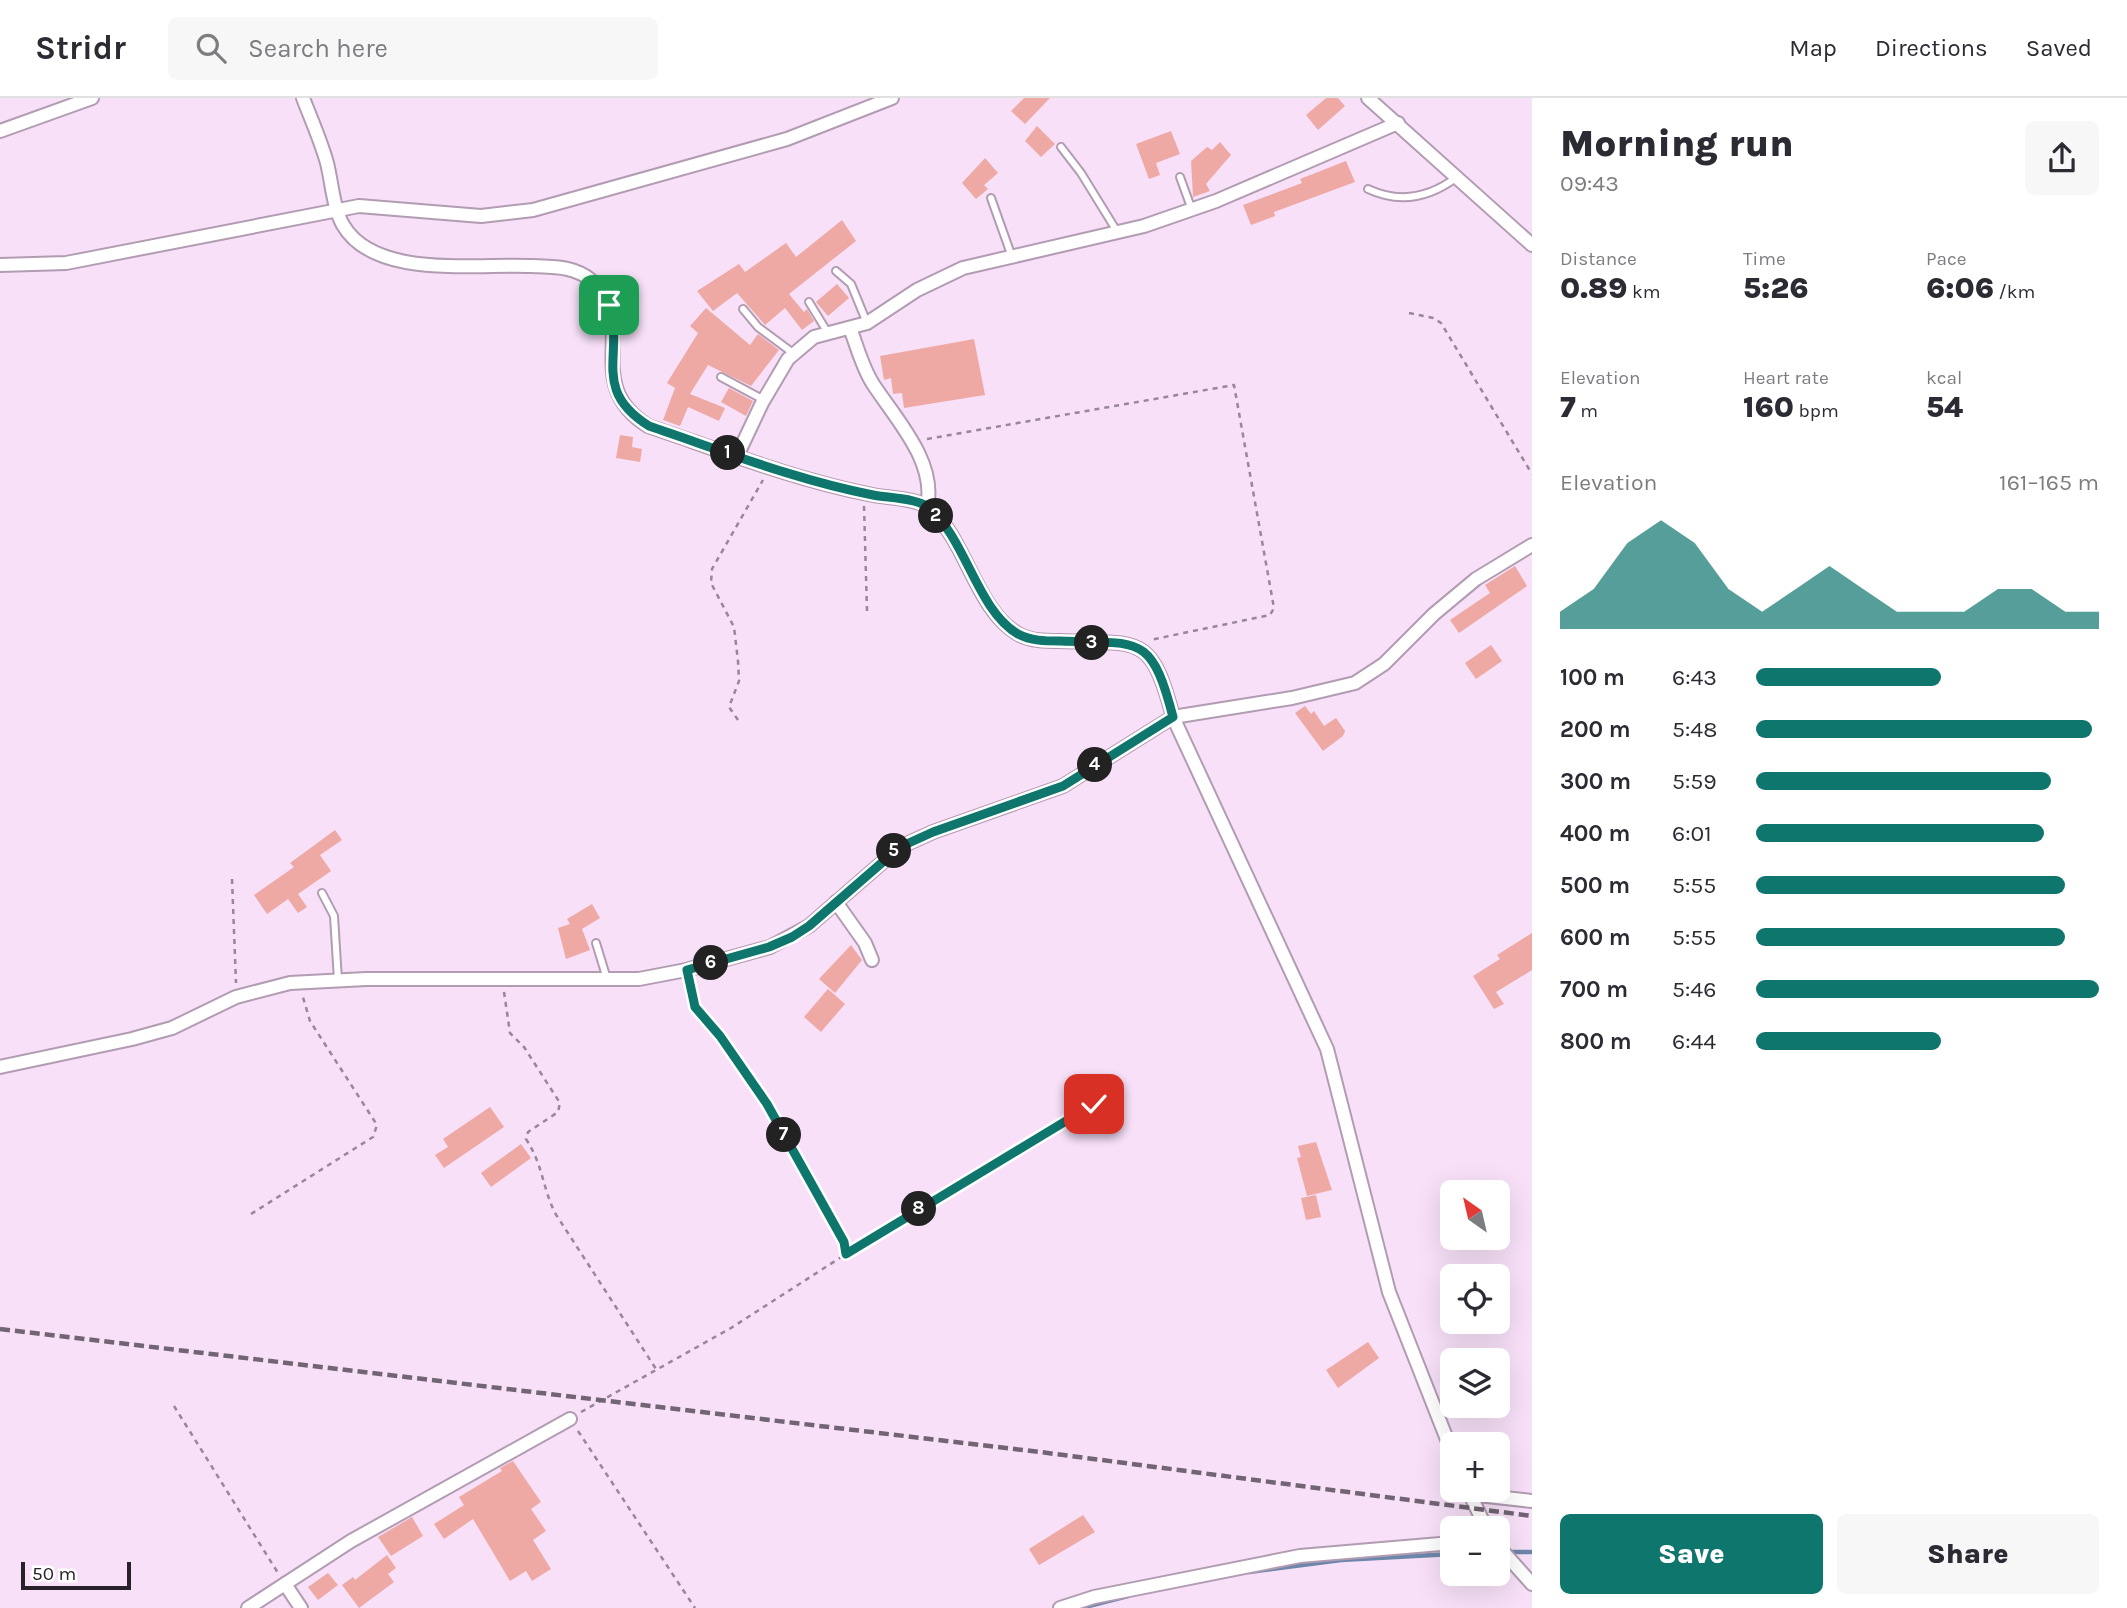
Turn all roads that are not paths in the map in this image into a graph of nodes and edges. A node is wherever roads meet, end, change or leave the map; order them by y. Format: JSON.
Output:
{"nodes":[{"id":1,"x":92,"y":98,"type":"edge"},
{"id":2,"x":303,"y":98,"type":"edge"},
{"id":3,"x":892,"y":98,"type":"edge"},
{"id":4,"x":1368,"y":98,"type":"edge"},
{"id":5,"x":1398,"y":123,"type":"junction"},
{"id":6,"x":0,"y":131,"type":"edge"},
{"id":7,"x":1060,"y":147,"type":"dead end"},
{"id":8,"x":1458,"y":176,"type":"junction"},
{"id":9,"x":1180,"y":177,"type":"dead end"},
{"id":10,"x":1368,"y":189,"type":"dead end"},
{"id":11,"x":991,"y":198,"type":"dead end"},
{"id":12,"x":337,"y":208,"type":"junction"},
{"id":13,"x":1192,"y":210,"type":"junction"},
{"id":14,"x":1119,"y":234,"type":"junction"},
{"id":15,"x":1532,"y":245,"type":"edge"},
{"id":16,"x":1012,"y":257,"type":"junction"},
{"id":17,"x":0,"y":265,"type":"edge"},
{"id":18,"x":835,"y":271,"type":"dead end"},
{"id":19,"x":809,"y":302,"type":"dead end"},
{"id":20,"x":743,"y":309,"type":"dead end"},
{"id":21,"x":867,"y":323,"type":"junction"},
{"id":22,"x":850,"y":328,"type":"junction"},
{"id":23,"x":828,"y":332,"type":"junction"},
{"id":24,"x":793,"y":353,"type":"junction"},
{"id":25,"x":721,"y":377,"type":"dead end"},
{"id":26,"x":764,"y":400,"type":"junction"},
{"id":27,"x":737,"y":456,"type":"junction"},
{"id":28,"x":927,"y":506,"type":"junction"},
{"id":29,"x":1532,"y":545,"type":"edge"},
{"id":30,"x":1173,"y":717,"type":"junction"},
{"id":31,"x":323,"y":893,"type":"dead end"},
{"id":32,"x":836,"y":902,"type":"junction"},
{"id":33,"x":596,"y":943,"type":"dead end"},
{"id":34,"x":872,"y":960,"type":"dead end"},
{"id":35,"x":607,"y":979,"type":"junction"},
{"id":36,"x":338,"y":980,"type":"junction"},
{"id":37,"x":0,"y":1067,"type":"edge"},
{"id":38,"x":570,"y":1419,"type":"road end"},
{"id":39,"x":1444,"y":1432,"type":"edge"},
{"id":40,"x":1510,"y":1498,"type":"edge"},
{"id":41,"x":1532,"y":1501,"type":"edge"},
{"id":42,"x":1440,"y":1544,"type":"edge"},
{"id":43,"x":1510,"y":1559,"type":"edge"},
{"id":44,"x":285,"y":1584,"type":"junction"},
{"id":45,"x":1532,"y":1584,"type":"edge"},
{"id":46,"x":248,"y":1608,"type":"edge"},
{"id":47,"x":301,"y":1608,"type":"edge"},
{"id":48,"x":1060,"y":1608,"type":"edge"}],
"edges":[{"from":1,"to":6,"type":"street"},
{"from":2,"to":12,"type":"street"},
{"from":3,"to":12,"type":"street"},
{"from":4,"to":5,"type":"street"},
{"from":5,"to":8,"type":"street"},
{"from":5,"to":13,"type":"street"},
{"from":7,"to":14,"type":"lane"},
{"from":8,"to":10,"type":"lane"},
{"from":8,"to":15,"type":"street"},
{"from":9,"to":13,"type":"lane"},
{"from":11,"to":16,"type":"lane"},
{"from":12,"to":17,"type":"street"},
{"from":12,"to":27,"type":"street"},
{"from":13,"to":14,"type":"street"},
{"from":14,"to":16,"type":"street"},
{"from":16,"to":21,"type":"street"},
{"from":18,"to":21,"type":"lane"},
{"from":19,"to":23,"type":"lane"},
{"from":20,"to":24,"type":"lane"},
{"from":21,"to":22,"type":"street"},
{"from":22,"to":23,"type":"street"},
{"from":22,"to":28,"type":"street"},
{"from":23,"to":24,"type":"street"},
{"from":24,"to":26,"type":"street"},
{"from":25,"to":26,"type":"lane"},
{"from":26,"to":27,"type":"street"},
{"from":27,"to":28,"type":"street"},
{"from":28,"to":30,"type":"street"},
{"from":29,"to":30,"type":"street"},
{"from":30,"to":32,"type":"street"},
{"from":30,"to":39,"type":"street"},
{"from":31,"to":36,"type":"lane"},
{"from":32,"to":34,"type":"street"},
{"from":32,"to":35,"type":"street"},
{"from":33,"to":35,"type":"lane"},
{"from":35,"to":36,"type":"street"},
{"from":36,"to":37,"type":"street"},
{"from":38,"to":44,"type":"street"},
{"from":40,"to":41,"type":"street"},
{"from":42,"to":48,"type":"street"},
{"from":43,"to":45,"type":"street"},
{"from":44,"to":46,"type":"street"},
{"from":44,"to":47,"type":"street"}]}
